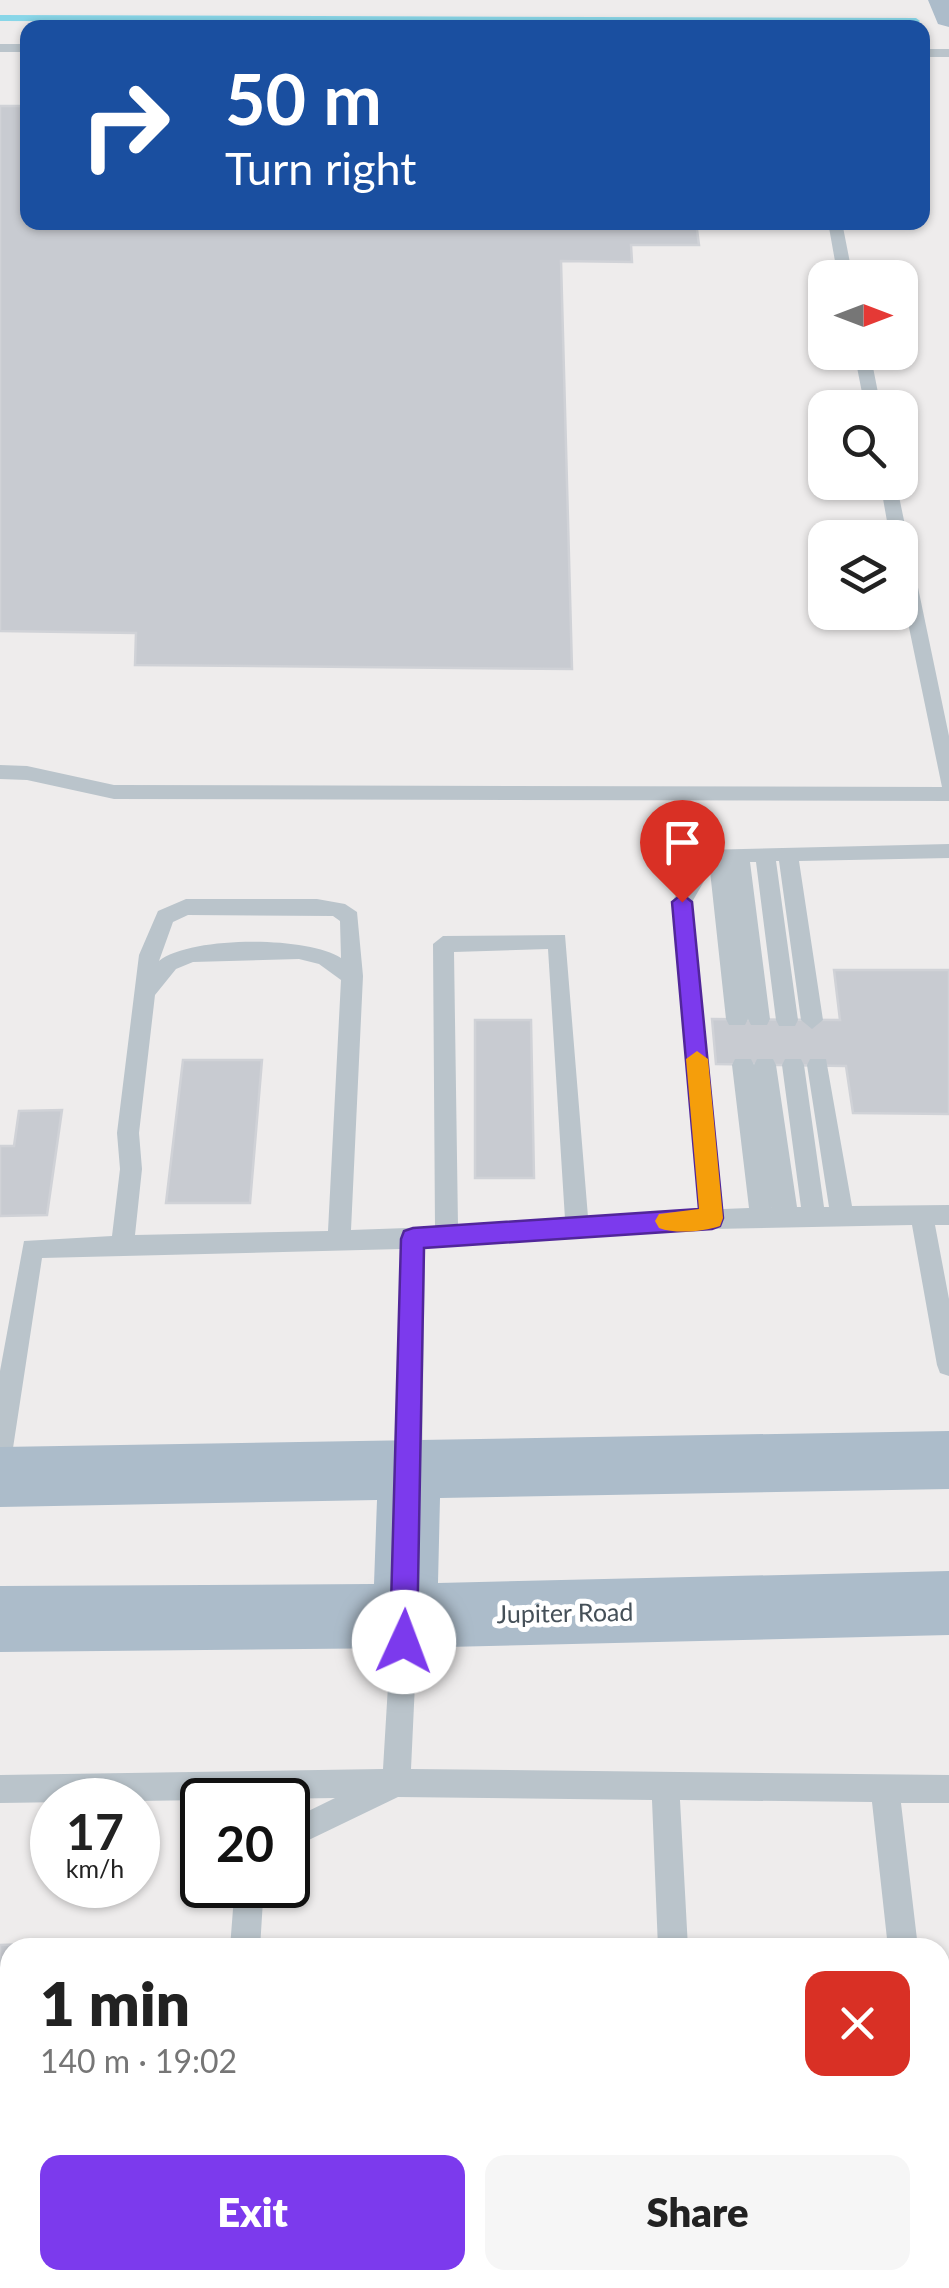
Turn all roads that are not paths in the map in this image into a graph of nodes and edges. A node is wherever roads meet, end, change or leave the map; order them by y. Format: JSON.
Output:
{"nodes":[{"id":1,"x":943,"y":0,"type":"edge"},
{"id":2,"x":949,"y":18,"type":"edge"},
{"id":3,"x":837,"y":230,"type":"edge"},
{"id":4,"x":842,"y":260,"type":"edge"},
{"id":5,"x":918,"y":628,"type":"edge"},
{"id":6,"x":0,"y":772,"type":"edge"},
{"id":7,"x":949,"y":782,"type":"edge"},
{"id":8,"x":949,"y":794,"type":"edge"},
{"id":9,"x":949,"y":851,"type":"edge"},
{"id":10,"x":729,"y":854,"type":"junction"},
{"id":11,"x":764,"y":854,"type":"junction"},
{"id":12,"x":788,"y":854,"type":"junction"},
{"id":13,"x":352,"y":976,"type":"junction"},
{"id":14,"x":144,"y":993,"type":"junction"},
{"id":15,"x":748,"y":1019,"type":"dead end"},
{"id":16,"x":787,"y":1020,"type":"dead end"},
{"id":17,"x":812,"y":1020,"type":"dead end"},
{"id":18,"x":754,"y":1065,"type":"dead end"},
{"id":19,"x":793,"y":1065,"type":"dead end"},
{"id":20,"x":818,"y":1065,"type":"dead end"},
{"id":21,"x":922,"y":1215,"type":"junction"},
{"id":22,"x":949,"y":1215,"type":"edge"},
{"id":23,"x":842,"y":1216,"type":"junction"},
{"id":24,"x":774,"y":1217,"type":"junction"},
{"id":25,"x":814,"y":1217,"type":"junction"},
{"id":26,"x":712,"y":1218,"type":"junction"},
{"id":27,"x":577,"y":1226,"type":"junction"},
{"id":28,"x":447,"y":1237,"type":"junction"},
{"id":29,"x":413,"y":1239,"type":"junction"},
{"id":30,"x":339,"y":1242,"type":"junction"},
{"id":31,"x":122,"y":1246,"type":"junction"},
{"id":32,"x":949,"y":1365,"type":"edge"},
{"id":33,"x":0,"y":1448,"type":"edge"},
{"id":34,"x":949,"y":1460,"type":"edge"},
{"id":35,"x":409,"y":1470,"type":"junction"},
{"id":36,"x":0,"y":1477,"type":"edge"},
{"id":37,"x":949,"y":1603,"type":"edge"},
{"id":38,"x":405,"y":1616,"type":"junction"},
{"id":39,"x":0,"y":1619,"type":"edge"},
{"id":40,"x":396,"y":1783,"type":"junction"},
{"id":41,"x":665,"y":1786,"type":"junction"},
{"id":42,"x":885,"y":1788,"type":"junction"},
{"id":43,"x":0,"y":1789,"type":"edge"},
{"id":44,"x":949,"y":1789,"type":"edge"},
{"id":45,"x":310,"y":1825,"type":"edge"},
{"id":46,"x":248,"y":1908,"type":"edge"},
{"id":47,"x":246,"y":1938,"type":"edge"},
{"id":48,"x":672,"y":1938,"type":"edge"},
{"id":49,"x":903,"y":1938,"type":"edge"}],
"edges":[{"from":1,"to":2,"type":"main road"},
{"from":3,"to":4,"type":"lane"},
{"from":5,"to":7,"type":"lane"},
{"from":6,"to":8,"type":"lane"},
{"from":9,"to":12,"type":"lane"},
{"from":10,"to":11,"type":"lane"},
{"from":10,"to":15,"type":"lane"},
{"from":10,"to":26,"type":"lane"},
{"from":11,"to":12,"type":"lane"},
{"from":11,"to":16,"type":"lane"},
{"from":12,"to":17,"type":"lane"},
{"from":13,"to":14,"type":"lane"},
{"from":13,"to":14,"type":"lane"},
{"from":13,"to":30,"type":"lane"},
{"from":14,"to":31,"type":"lane"},
{"from":18,"to":24,"type":"lane"},
{"from":19,"to":25,"type":"lane"},
{"from":20,"to":23,"type":"lane"},
{"from":21,"to":22,"type":"lane"},
{"from":21,"to":23,"type":"lane"},
{"from":21,"to":32,"type":"lane"},
{"from":23,"to":25,"type":"lane"},
{"from":24,"to":25,"type":"lane"},
{"from":24,"to":26,"type":"lane"},
{"from":26,"to":27,"type":"lane"},
{"from":27,"to":28,"type":"lane"},
{"from":27,"to":28,"type":"lane"},
{"from":28,"to":29,"type":"lane"},
{"from":29,"to":30,"type":"lane"},
{"from":29,"to":35,"type":"lane"},
{"from":30,"to":31,"type":"lane"},
{"from":31,"to":33,"type":"lane"},
{"from":34,"to":35,"type":"main road"},
{"from":35,"to":36,"type":"main road"},
{"from":35,"to":38,"type":"main road"},
{"from":37,"to":38,"type":"main road","name":"Jupiter Road"},
{"from":38,"to":39,"type":"main road","name":"Jupiter Road"},
{"from":38,"to":40,"type":"lane"},
{"from":40,"to":41,"type":"lane"},
{"from":40,"to":43,"type":"lane"},
{"from":40,"to":45,"type":"lane"},
{"from":41,"to":42,"type":"lane"},
{"from":41,"to":48,"type":"lane"},
{"from":42,"to":44,"type":"lane"},
{"from":42,"to":49,"type":"lane"},
{"from":46,"to":47,"type":"lane"}]}
